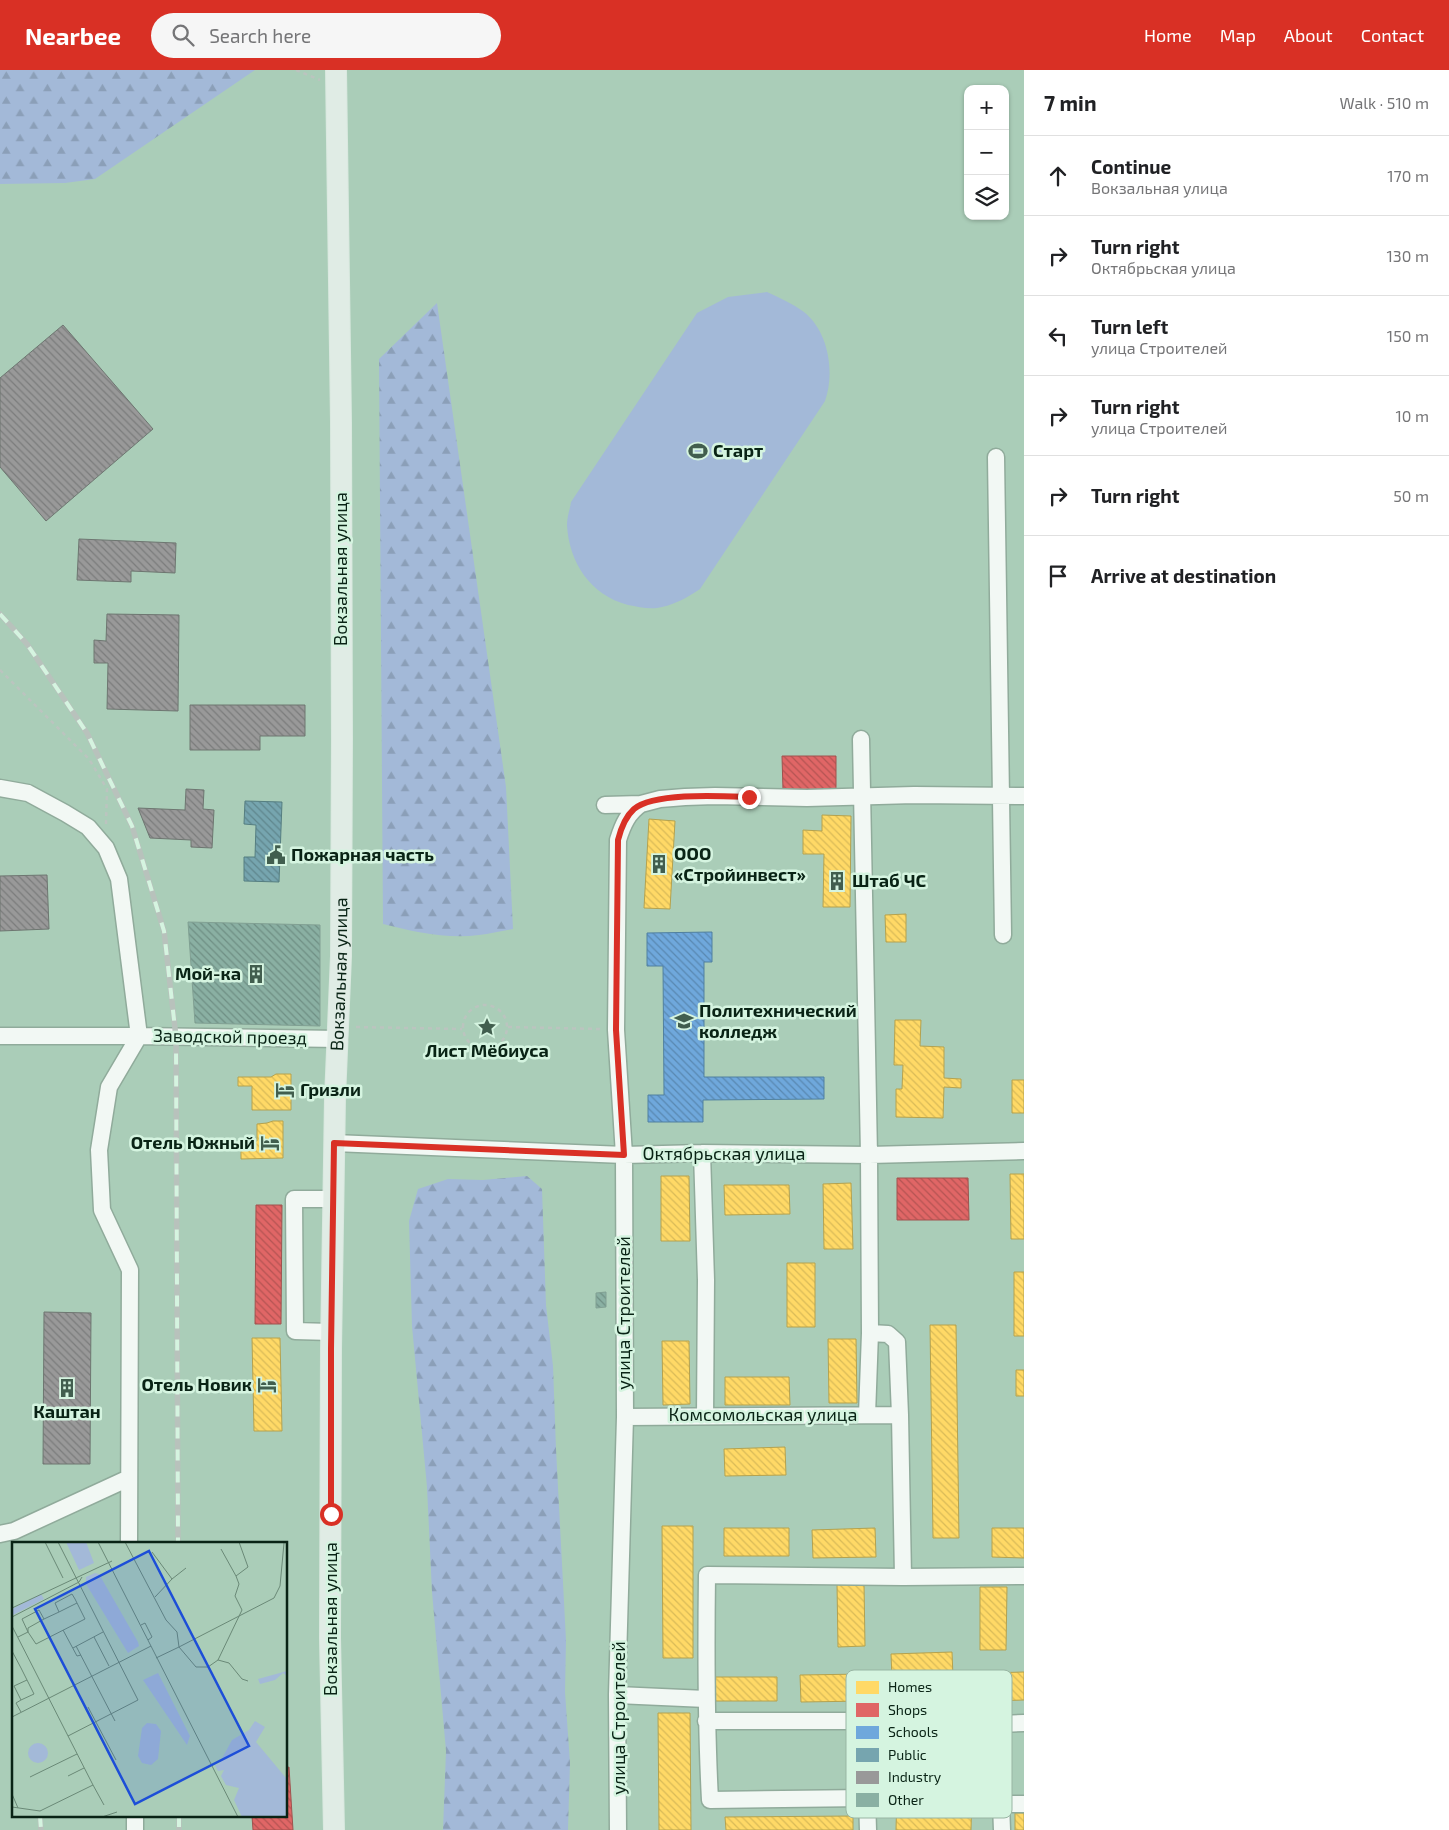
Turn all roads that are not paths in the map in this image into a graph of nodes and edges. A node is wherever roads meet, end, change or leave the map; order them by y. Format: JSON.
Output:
{"nodes":[{"id":1,"x":336,"y":78,"type":"edge"},
{"id":2,"x":996,"y":457,"type":"dead end"},
{"id":3,"x":861,"y":739,"type":"dead end"},
{"id":4,"x":0,"y":788,"type":"edge"},
{"id":5,"x":862,"y":796,"type":"junction"},
{"id":6,"x":1002,"y":796,"type":"junction"},
{"id":7,"x":1024,"y":796,"type":"edge"},
{"id":8,"x":641,"y":804,"type":"junction"},
{"id":9,"x":618,"y":840,"type":"junction"},
{"id":10,"x":1003,"y":935,"type":"dead end"},
{"id":11,"x":339,"y":1033,"type":"junction"},
{"id":12,"x":0,"y":1036,"type":"edge"},
{"id":13,"x":138,"y":1036,"type":"junction"},
{"id":14,"x":334,"y":1143,"type":"junction"},
{"id":15,"x":1024,"y":1152,"type":"edge"},
{"id":16,"x":702,"y":1153,"type":"junction"},
{"id":17,"x":624,"y":1155,"type":"junction"},
{"id":18,"x":869,"y":1155,"type":"junction"},
{"id":19,"x":333,"y":1199,"type":"junction"},
{"id":20,"x":331,"y":1332,"type":"junction"},
{"id":21,"x":870,"y":1333,"type":"junction"},
{"id":22,"x":867,"y":1415,"type":"junction"},
{"id":23,"x":900,"y":1415,"type":"junction"},
{"id":24,"x":705,"y":1416,"type":"junction"},
{"id":25,"x":625,"y":1417,"type":"junction"},
{"id":26,"x":129,"y":1478,"type":"junction"},
{"id":27,"x":0,"y":1534,"type":"edge"},
{"id":28,"x":129,"y":1542,"type":"edge"},
{"id":29,"x":1024,"y":1576,"type":"edge"},
{"id":30,"x":903,"y":1577,"type":"junction"},
{"id":31,"x":617,"y":1695,"type":"junction"},
{"id":32,"x":706,"y":1699,"type":"junction"},
{"id":33,"x":706,"y":1721,"type":"junction"},
{"id":34,"x":846,"y":1721,"type":"edge"},
{"id":35,"x":846,"y":1798,"type":"edge"},
{"id":36,"x":334,"y":1830,"type":"edge"},
{"id":37,"x":618,"y":1830,"type":"edge"}],
"edges":[{"from":1,"to":11,"type":"main road","name":"Вокзальная улица"},
{"from":2,"to":6,"type":"street"},
{"from":3,"to":5,"type":"street"},
{"from":4,"to":13,"type":"street","name":"Заводской проезд"},
{"from":5,"to":6,"type":"street"},
{"from":5,"to":8,"type":"street"},
{"from":5,"to":18,"type":"street"},
{"from":6,"to":7,"type":"street"},
{"from":6,"to":10,"type":"street"},
{"from":8,"to":9,"type":"street","name":"улица Строителей"},
{"from":8,"to":9,"type":"street"},
{"from":9,"to":17,"type":"street","name":"улица Строителей"},
{"from":11,"to":13,"type":"street","name":"Заводской проезд"},
{"from":11,"to":14,"type":"main road","name":"Вокзальная улица"},
{"from":12,"to":13,"type":"street"},
{"from":13,"to":26,"type":"street"},
{"from":14,"to":17,"type":"street","name":"Октябрьская улица"},
{"from":14,"to":19,"type":"main road","name":"Вокзальная улица"},
{"from":15,"to":18,"type":"street","name":"Октябрьская улица"},
{"from":16,"to":17,"type":"street","name":"Октябрьская улица"},
{"from":16,"to":18,"type":"street","name":"Октябрьская улица"},
{"from":16,"to":24,"type":"street"},
{"from":17,"to":25,"type":"street","name":"улица Строителей"},
{"from":18,"to":21,"type":"street"},
{"from":19,"to":20,"type":"main road","name":"Вокзальная улица"},
{"from":19,"to":20,"type":"street"},
{"from":20,"to":36,"type":"main road","name":"Вокзальная улица"},
{"from":21,"to":22,"type":"street"},
{"from":21,"to":23,"type":"street"},
{"from":22,"to":23,"type":"street","name":"Комсомольская улица"},
{"from":22,"to":24,"type":"street","name":"Комсомольская улица"},
{"from":23,"to":30,"type":"street"},
{"from":24,"to":25,"type":"street","name":"Комсомольская улица"},
{"from":25,"to":31,"type":"street","name":"улица Строителей"},
{"from":26,"to":27,"type":"street"},
{"from":26,"to":28,"type":"street"},
{"from":29,"to":30,"type":"street"},
{"from":30,"to":32,"type":"street"},
{"from":31,"to":32,"type":"street"},
{"from":31,"to":37,"type":"street","name":"улица Строителей"},
{"from":32,"to":33,"type":"street"},
{"from":33,"to":34,"type":"street"},
{"from":33,"to":35,"type":"street"}]}
